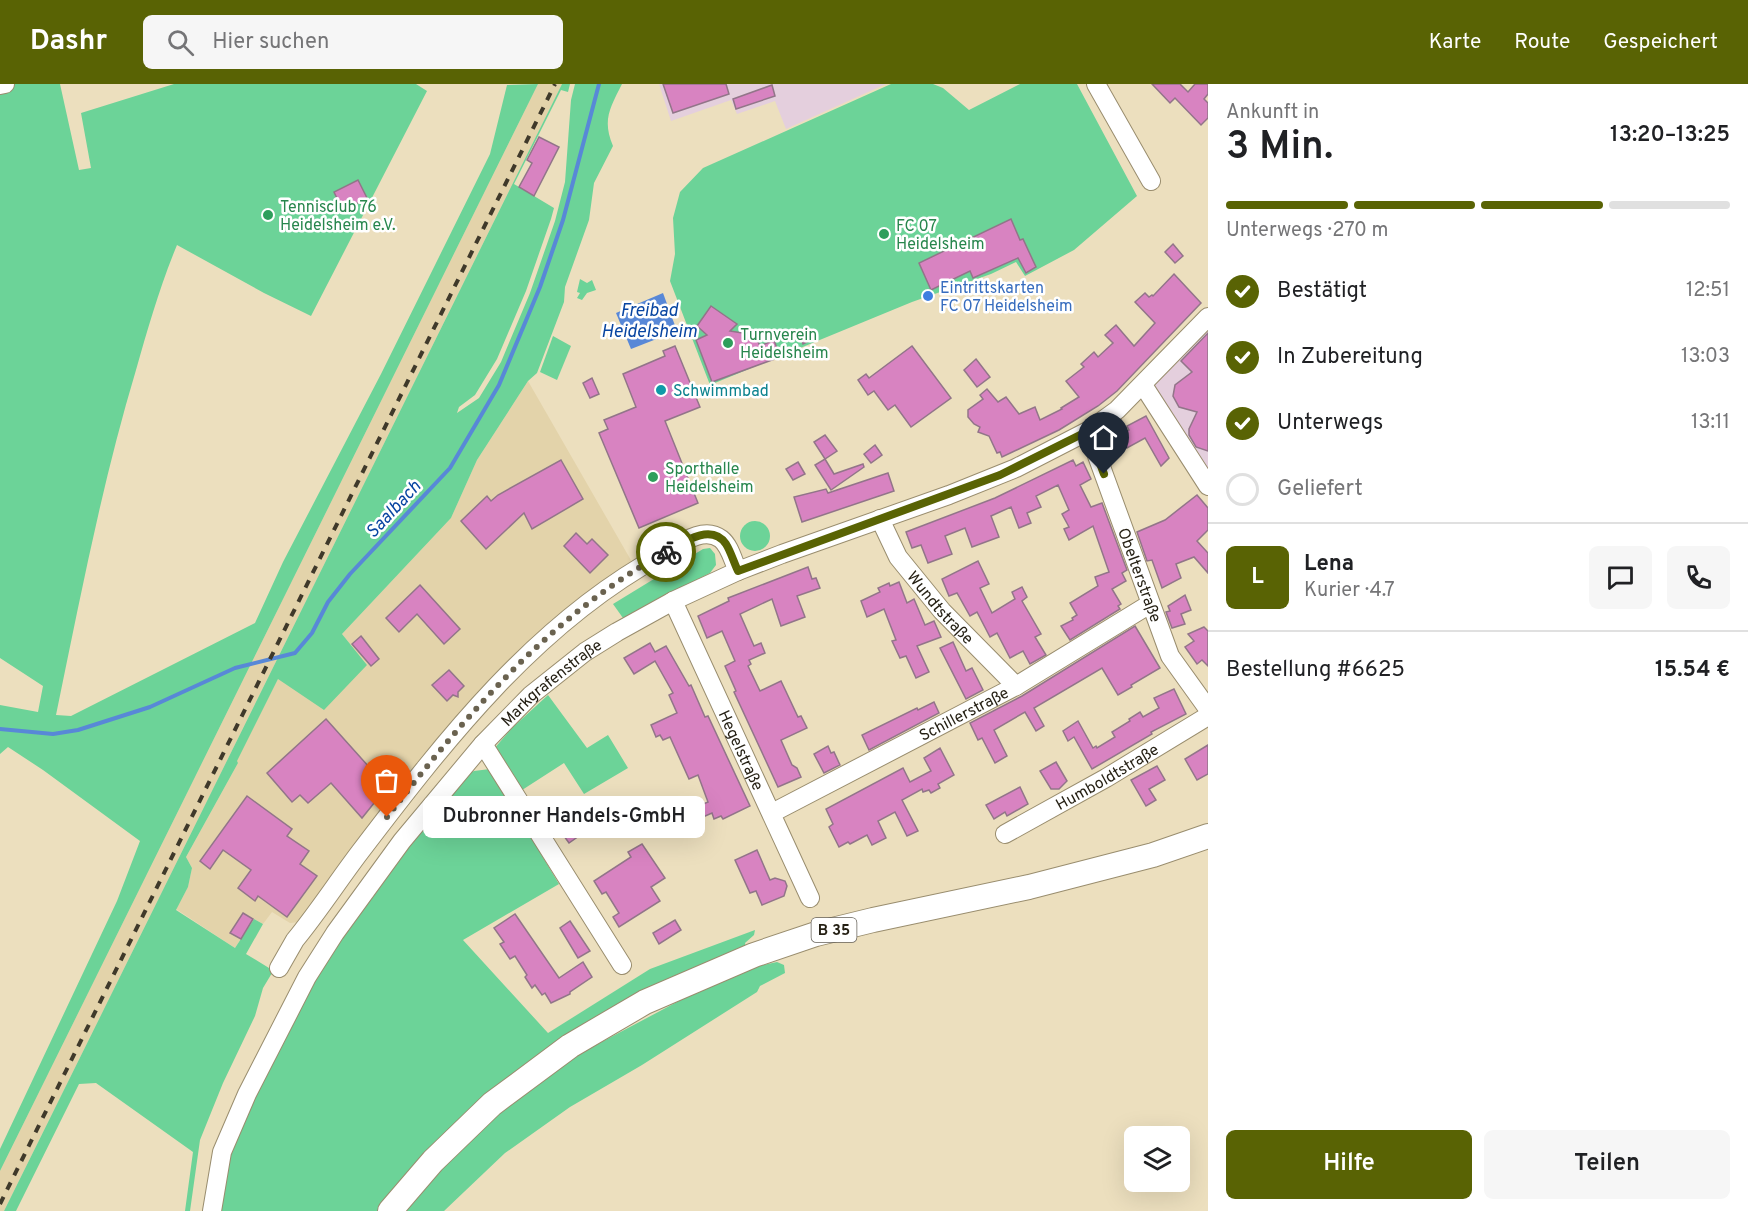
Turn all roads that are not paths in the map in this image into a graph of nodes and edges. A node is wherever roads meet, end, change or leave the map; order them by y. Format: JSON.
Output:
{"nodes":[{"id":1,"x":5,"y":84,"type":"edge"},
{"id":2,"x":1096,"y":84,"type":"edge"},
{"id":3,"x":0,"y":85,"type":"edge"},
{"id":4,"x":1151,"y":181,"type":"dead end"},
{"id":5,"x":1208,"y":317,"type":"edge"},
{"id":6,"x":1143,"y":385,"type":"junction"},
{"id":7,"x":1088,"y":431,"type":"junction"},
{"id":8,"x":1208,"y":486,"type":"edge"},
{"id":9,"x":880,"y":519,"type":"junction"},
{"id":10,"x":738,"y":571,"type":"junction"},
{"id":11,"x":673,"y":601,"type":"junction"},
{"id":12,"x":1150,"y":604,"type":"junction"},
{"id":13,"x":1016,"y":687,"type":"junction"},
{"id":14,"x":1208,"y":709,"type":"edge"},
{"id":15,"x":1208,"y":716,"type":"edge"},
{"id":16,"x":483,"y":744,"type":"junction"},
{"id":17,"x":772,"y":813,"type":"junction"},
{"id":18,"x":1005,"y":834,"type":"dead end"},
{"id":19,"x":1208,"y":836,"type":"edge"},
{"id":20,"x":810,"y":898,"type":"dead end"},
{"id":21,"x":622,"y":965,"type":"dead end"},
{"id":22,"x":279,"y":968,"type":"dead end"},
{"id":23,"x":212,"y":1211,"type":"edge"},
{"id":24,"x":390,"y":1211,"type":"edge"}],
"edges":[{"from":1,"to":3,"type":"street"},
{"from":2,"to":4,"type":"street"},
{"from":5,"to":6,"type":"street","name":"Markgrafenstraße"},
{"from":6,"to":7,"type":"street","name":"Markgrafenstraße"},
{"from":6,"to":8,"type":"street"},
{"from":7,"to":9,"type":"street","name":"Markgrafenstraße"},
{"from":7,"to":12,"type":"street","name":"Obelterstraße"},
{"from":9,"to":10,"type":"street","name":"Markgrafenstraße"},
{"from":9,"to":13,"type":"street","name":"Wundtstraße"},
{"from":10,"to":11,"type":"street","name":"Markgrafenstraße"},
{"from":10,"to":22,"type":"street","name":"Markgrafenstraße"},
{"from":11,"to":16,"type":"street","name":"Markgrafenstraße"},
{"from":11,"to":17,"type":"street","name":"Hegelstraße"},
{"from":12,"to":13,"type":"street","name":"Schillerstraße"},
{"from":12,"to":14,"type":"street","name":"Obelterstraße"},
{"from":13,"to":17,"type":"street","name":"Schillerstraße"},
{"from":15,"to":18,"type":"street","name":"Humboldtstraße"},
{"from":16,"to":21,"type":"street"},
{"from":16,"to":23,"type":"street","name":"Markgrafenstraße"},
{"from":17,"to":20,"type":"street","name":"Hegelstraße"},
{"from":19,"to":24,"type":"main road","number":"B 35"}]}
